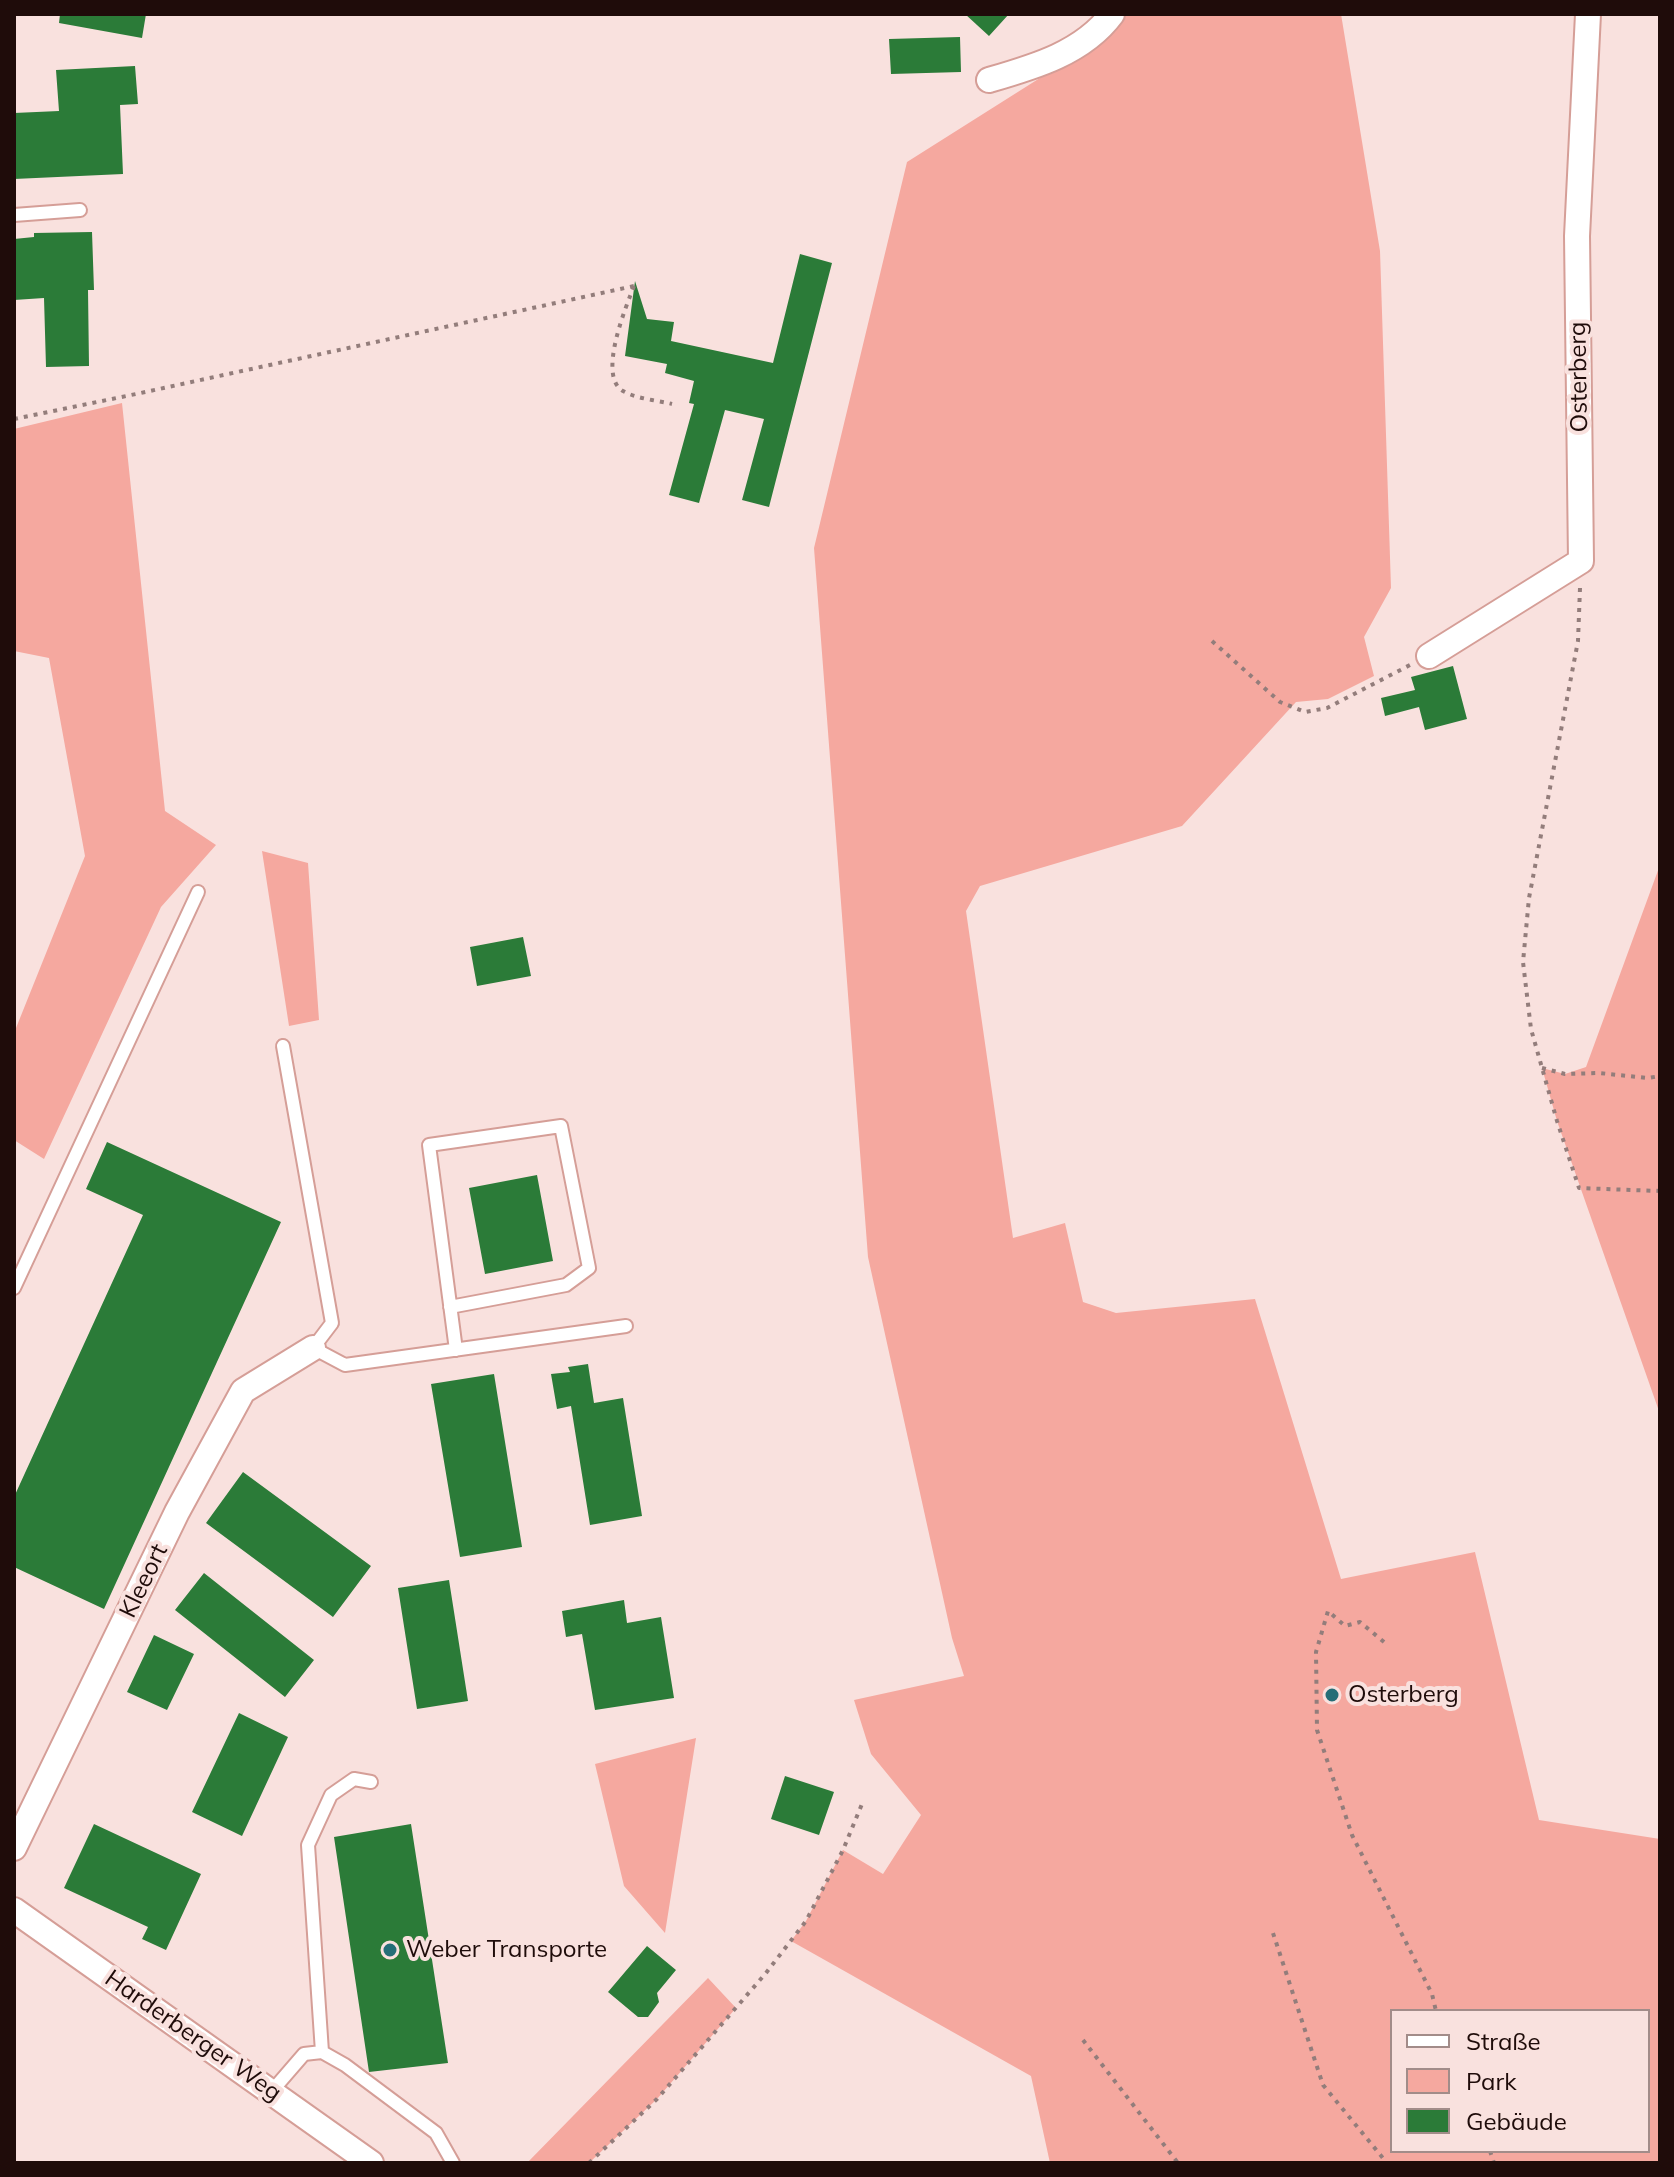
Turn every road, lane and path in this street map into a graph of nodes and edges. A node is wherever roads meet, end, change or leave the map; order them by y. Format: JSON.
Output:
{"nodes":[{"id":1,"x":1112,"y":14,"type":"edge"},
{"id":2,"x":1588,"y":14,"type":"edge"},
{"id":3,"x":989,"y":80,"type":"dead end"},
{"id":4,"x":80,"y":210,"type":"dead end"},
{"id":5,"x":14,"y":215,"type":"edge"},
{"id":6,"x":672,"y":404,"type":"dead end"},
{"id":7,"x":14,"y":419,"type":"edge"},
{"id":8,"x":1581,"y":561,"type":"junction"},
{"id":9,"x":1212,"y":641,"type":"dead end"},
{"id":10,"x":1429,"y":656,"type":"joint"},
{"id":11,"x":198,"y":892,"type":"dead end"},
{"id":12,"x":283,"y":1046,"type":"dead end"},
{"id":13,"x":1542,"y":1068,"type":"junction"},
{"id":14,"x":1660,"y":1076,"type":"edge"},
{"id":15,"x":1660,"y":1191,"type":"edge"},
{"id":16,"x":14,"y":1288,"type":"edge"},
{"id":17,"x":450,"y":1307,"type":"junction"},
{"id":18,"x":626,"y":1326,"type":"dead end"},
{"id":19,"x":313,"y":1348,"type":"junction"},
{"id":20,"x":456,"y":1350,"type":"junction"},
{"id":21,"x":1384,"y":1642,"type":"dead end"},
{"id":22,"x":371,"y":1782,"type":"dead end"},
{"id":23,"x":862,"y":1804,"type":"dead end"},
{"id":24,"x":14,"y":1848,"type":"edge"},
{"id":25,"x":14,"y":1910,"type":"edge"},
{"id":26,"x":1273,"y":1933,"type":"dead end"},
{"id":27,"x":1436,"y":2009,"type":"edge"},
{"id":28,"x":1083,"y":2040,"type":"dead end"},
{"id":29,"x":322,"y":2052,"type":"junction"},
{"id":30,"x":272,"y":2091,"type":"junction"},
{"id":31,"x":371,"y":2163,"type":"edge"},
{"id":32,"x":453,"y":2163,"type":"edge"},
{"id":33,"x":589,"y":2163,"type":"edge"},
{"id":34,"x":1178,"y":2163,"type":"edge"},
{"id":35,"x":1387,"y":2163,"type":"edge"}],
"edges":[{"from":1,"to":3,"type":"street"},
{"from":2,"to":8,"type":"street","name":"Osterberg"},
{"from":4,"to":5,"type":"lane"},
{"from":6,"to":7,"type":"path"},
{"from":8,"to":10,"type":"street"},
{"from":8,"to":13,"type":"path"},
{"from":9,"to":10,"type":"path"},
{"from":11,"to":16,"type":"lane"},
{"from":12,"to":19,"type":"lane"},
{"from":13,"to":14,"type":"path"},
{"from":13,"to":15,"type":"path"},
{"from":17,"to":17,"type":"lane"},
{"from":17,"to":20,"type":"lane"},
{"from":18,"to":20,"type":"lane"},
{"from":19,"to":20,"type":"lane"},
{"from":19,"to":24,"type":"street","name":"Kleeort"},
{"from":21,"to":27,"type":"path"},
{"from":22,"to":29,"type":"lane"},
{"from":23,"to":33,"type":"path"},
{"from":25,"to":30,"type":"street","name":"Harderberger Weg"},
{"from":26,"to":35,"type":"path"},
{"from":28,"to":34,"type":"path"},
{"from":29,"to":30,"type":"lane"},
{"from":29,"to":32,"type":"lane"},
{"from":30,"to":31,"type":"street","name":"Harderberger Weg"}]}
